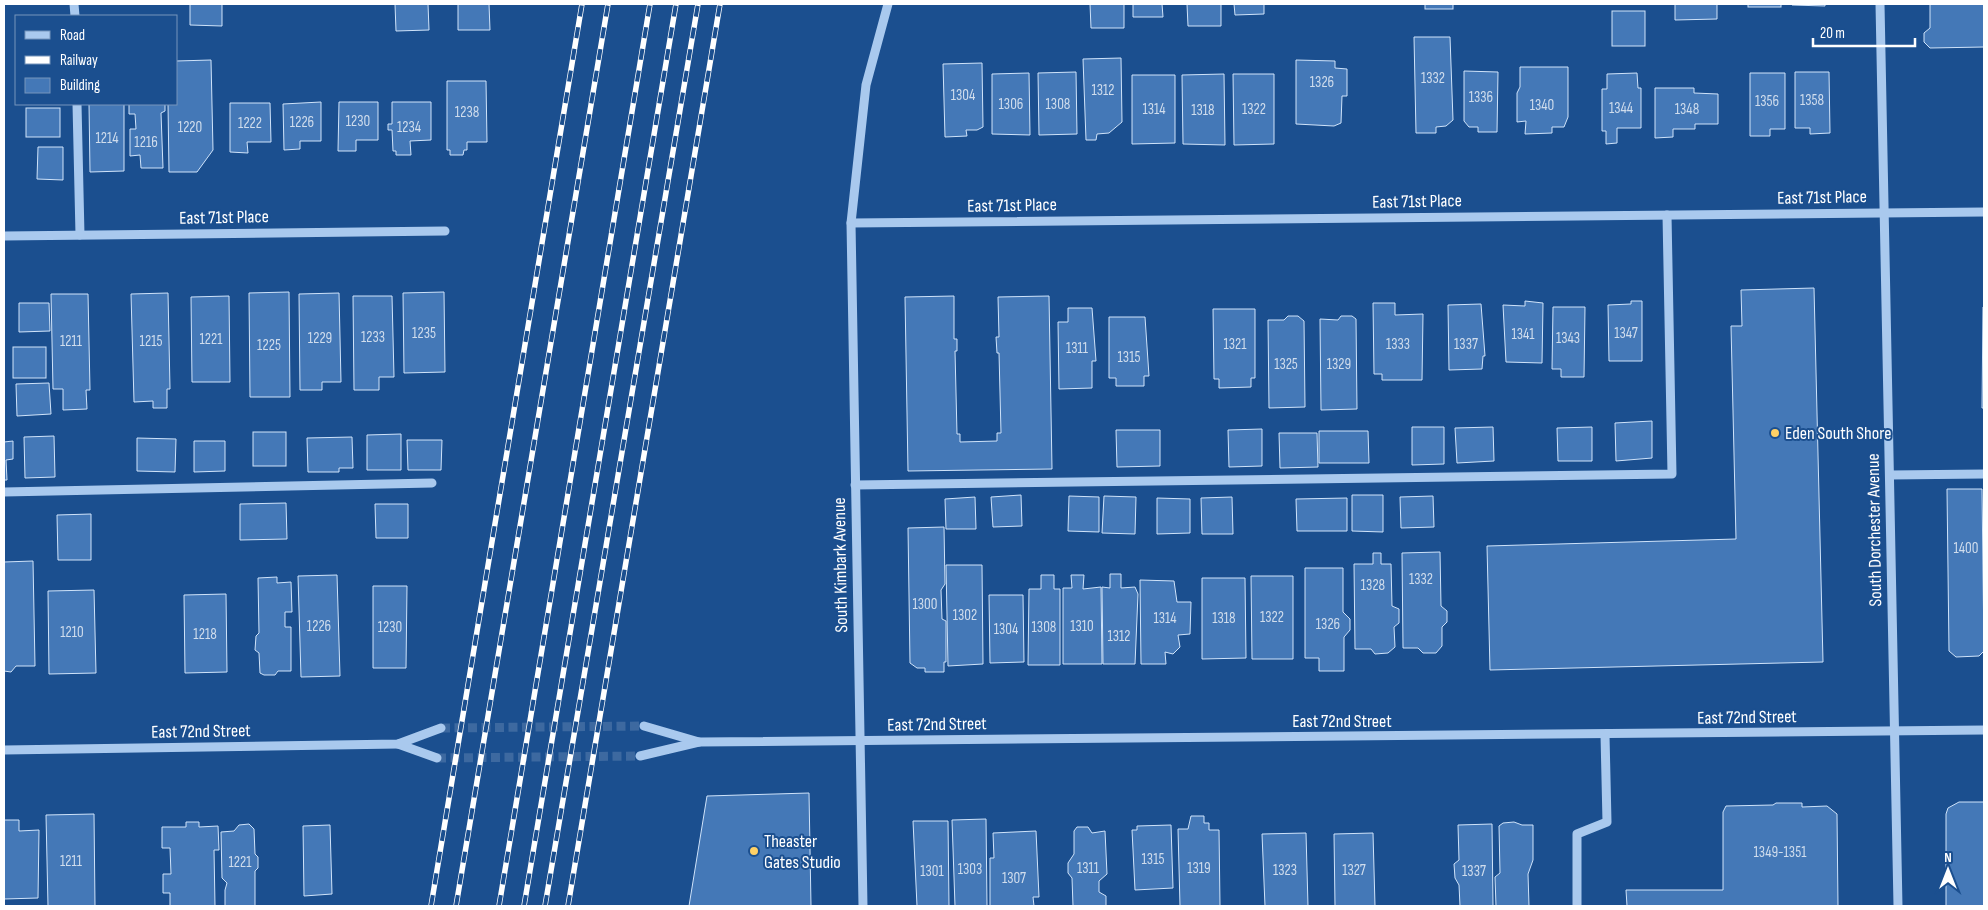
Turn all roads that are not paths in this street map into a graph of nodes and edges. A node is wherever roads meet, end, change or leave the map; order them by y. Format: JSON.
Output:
{"nodes":[{"id":1,"x":888,"y":4,"type":"edge"},
{"id":2,"x":1880,"y":4,"type":"edge"},
{"id":3,"x":77,"y":105,"type":"edge"},
{"id":4,"x":1984,"y":212,"type":"edge"},
{"id":5,"x":1884,"y":213,"type":"junction"},
{"id":6,"x":1668,"y":215,"type":"junction"},
{"id":7,"x":851,"y":223,"type":"junction"},
{"id":8,"x":445,"y":231,"type":"dead end"},
{"id":9,"x":80,"y":235,"type":"junction"},
{"id":10,"x":4,"y":236,"type":"edge"},
{"id":11,"x":1984,"y":474,"type":"edge"},
{"id":12,"x":1890,"y":475,"type":"junction"},
{"id":13,"x":432,"y":483,"type":"dead end"},
{"id":14,"x":855,"y":486,"type":"junction"},
{"id":15,"x":4,"y":492,"type":"edge"},
{"id":16,"x":644,"y":726,"type":"tunnel mouth"},
{"id":17,"x":441,"y":728,"type":"tunnel mouth"},
{"id":18,"x":1984,"y":730,"type":"edge"},
{"id":19,"x":1895,"y":731,"type":"junction"},
{"id":20,"x":1605,"y":735,"type":"junction"},
{"id":21,"x":860,"y":741,"type":"junction"},
{"id":22,"x":699,"y":742,"type":"junction"},
{"id":23,"x":398,"y":744,"type":"junction"},
{"id":24,"x":4,"y":750,"type":"edge"},
{"id":25,"x":640,"y":756,"type":"tunnel mouth"},
{"id":26,"x":437,"y":758,"type":"tunnel mouth"},
{"id":27,"x":863,"y":906,"type":"edge"},
{"id":28,"x":1577,"y":906,"type":"edge"},
{"id":29,"x":1898,"y":906,"type":"edge"}],
"edges":[{"from":1,"to":7,"type":"street","name":"South Kimbark Avenue"},
{"from":2,"to":5,"type":"street","name":"South Dorchester Avenue"},
{"from":3,"to":9,"type":"street"},
{"from":4,"to":5,"type":"street","name":"East 71st Place"},
{"from":5,"to":6,"type":"street","name":"East 71st Place"},
{"from":5,"to":12,"type":"street","name":"South Dorchester Avenue"},
{"from":6,"to":7,"type":"street","name":"East 71st Place"},
{"from":6,"to":14,"type":"street"},
{"from":7,"to":14,"type":"street","name":"South Kimbark Avenue"},
{"from":8,"to":9,"type":"street","name":"East 71st Place"},
{"from":9,"to":10,"type":"street","name":"East 71st Place"},
{"from":11,"to":12,"type":"street"},
{"from":12,"to":19,"type":"street","name":"South Dorchester Avenue"},
{"from":13,"to":15,"type":"street"},
{"from":14,"to":21,"type":"street","name":"South Kimbark Avenue"},
{"from":16,"to":22,"type":"street","name":"East 72nd Street"},
{"from":17,"to":23,"type":"street","name":"East 72nd Street"},
{"from":18,"to":19,"type":"street","name":"East 72nd Street"},
{"from":19,"to":20,"type":"street","name":"East 72nd Street"},
{"from":19,"to":29,"type":"street","name":"South Dorchester Avenue"},
{"from":20,"to":21,"type":"street","name":"East 72nd Street"},
{"from":20,"to":28,"type":"street"},
{"from":21,"to":22,"type":"street","name":"East 72nd Street"},
{"from":21,"to":27,"type":"street","name":"South Kimbark Avenue"},
{"from":22,"to":25,"type":"street","name":"East 72nd Street"},
{"from":23,"to":24,"type":"street","name":"East 72nd Street"},
{"from":23,"to":26,"type":"street","name":"East 72nd Street"}]}
